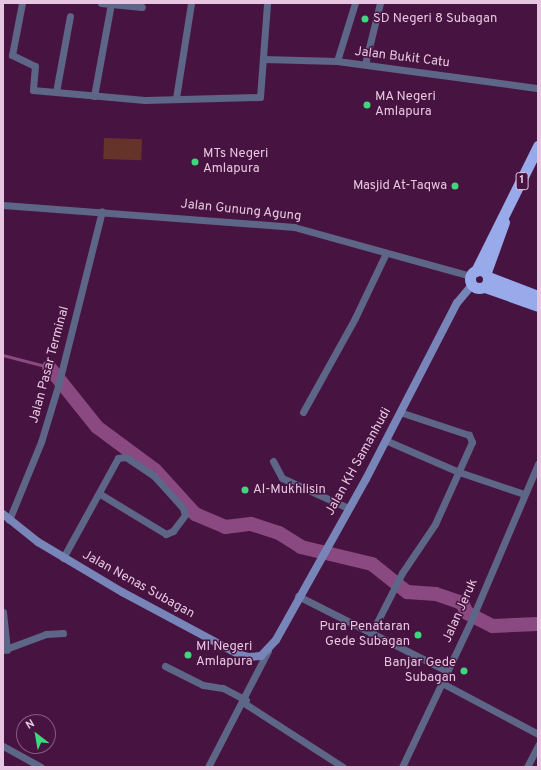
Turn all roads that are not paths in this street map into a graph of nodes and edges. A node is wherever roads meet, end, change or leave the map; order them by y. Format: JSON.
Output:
{"nodes":[{"id":1,"x":22,"y":3,"type":"edge"},
{"id":2,"x":101,"y":3,"type":"edge"},
{"id":3,"x":110,"y":3,"type":"edge"},
{"id":4,"x":191,"y":3,"type":"edge"},
{"id":5,"x":267,"y":3,"type":"edge"},
{"id":6,"x":355,"y":3,"type":"edge"},
{"id":7,"x":380,"y":3,"type":"edge"},
{"id":8,"x":142,"y":7,"type":"dead end"},
{"id":9,"x":70,"y":16,"type":"dead end"},
{"id":10,"x":263,"y":59,"type":"junction"},
{"id":11,"x":337,"y":61,"type":"junction"},
{"id":12,"x":365,"y":64,"type":"junction"},
{"id":13,"x":538,"y":88,"type":"edge"},
{"id":14,"x":56,"y":92,"type":"junction"},
{"id":15,"x":94,"y":96,"type":"junction"},
{"id":16,"x":176,"y":98,"type":"junction"},
{"id":17,"x":538,"y":146,"type":"edge"},
{"id":18,"x":3,"y":204,"type":"edge"},
{"id":19,"x":102,"y":211,"type":"junction"},
{"id":20,"x":386,"y":253,"type":"junction"},
{"id":21,"x":480,"y":278,"type":"junction"},
{"id":22,"x":538,"y":296,"type":"edge"},
{"id":23,"x":538,"y":306,"type":"edge"},
{"id":24,"x":303,"y":412,"type":"dead end"},
{"id":25,"x":400,"y":412,"type":"junction"},
{"id":26,"x":385,"y":440,"type":"junction"},
{"id":27,"x":274,"y":461,"type":"dead end"},
{"id":28,"x":538,"y":464,"type":"edge"},
{"id":29,"x":459,"y":472,"type":"junction"},
{"id":30,"x":100,"y":494,"type":"junction"},
{"id":31,"x":524,"y":494,"type":"junction"},
{"id":32,"x":348,"y":508,"type":"junction"},
{"id":33,"x":6,"y":517,"type":"edge"},
{"id":34,"x":63,"y":558,"type":"junction"},
{"id":35,"x":298,"y":596,"type":"junction"},
{"id":36,"x":3,"y":612,"type":"edge"},
{"id":37,"x":63,"y":633,"type":"dead end"},
{"id":38,"x":371,"y":634,"type":"junction"},
{"id":39,"x":5,"y":650,"type":"edge"},
{"id":40,"x":268,"y":651,"type":"junction"},
{"id":41,"x":165,"y":666,"type":"dead end"},
{"id":42,"x":447,"y":671,"type":"junction"},
{"id":43,"x":442,"y":683,"type":"junction"},
{"id":44,"x":245,"y":702,"type":"junction"},
{"id":45,"x":538,"y":734,"type":"edge"},
{"id":46,"x":538,"y":745,"type":"edge"},
{"id":47,"x":3,"y":746,"type":"edge"},
{"id":48,"x":41,"y":767,"type":"edge"},
{"id":49,"x":208,"y":767,"type":"edge"},
{"id":50,"x":343,"y":767,"type":"edge"},
{"id":51,"x":402,"y":767,"type":"edge"},
{"id":52,"x":527,"y":767,"type":"edge"}],
"edges":[{"from":1,"to":14,"type":"street"},
{"from":2,"to":3,"type":"street"},
{"from":3,"to":8,"type":"street"},
{"from":3,"to":15,"type":"street"},
{"from":4,"to":16,"type":"street"},
{"from":5,"to":10,"type":"street"},
{"from":6,"to":11,"type":"street"},
{"from":7,"to":12,"type":"street"},
{"from":9,"to":14,"type":"street"},
{"from":10,"to":11,"type":"street","name":"Jalan Bukit Catu"},
{"from":10,"to":16,"type":"street"},
{"from":11,"to":12,"type":"street","name":"Jalan Bukit Catu"},
{"from":12,"to":13,"type":"street","name":"Jalan Bukit Catu"},
{"from":14,"to":15,"type":"street"},
{"from":15,"to":16,"type":"street"},
{"from":17,"to":21,"type":"highway","number":"1"},
{"from":18,"to":19,"type":"street","name":"Jalan Gunung Agung"},
{"from":19,"to":20,"type":"street","name":"Jalan Gunung Agung"},
{"from":19,"to":33,"type":"street","name":"Jalan Pasar Terminal"},
{"from":20,"to":21,"type":"street","name":"Jalan Gunung Agung"},
{"from":20,"to":24,"type":"street"},
{"from":21,"to":22,"type":"highway"},
{"from":21,"to":23,"type":"highway"},
{"from":21,"to":25,"type":"main road","name":"Jalan KH Samanhudi"},
{"from":25,"to":26,"type":"main road","name":"Jalan KH Samanhudi"},
{"from":25,"to":29,"type":"street"},
{"from":26,"to":29,"type":"street"},
{"from":26,"to":32,"type":"main road","name":"Jalan KH Samanhudi"},
{"from":27,"to":32,"type":"street"},
{"from":28,"to":31,"type":"street","name":"Jalan Jeruk"},
{"from":29,"to":31,"type":"street"},
{"from":29,"to":38,"type":"street"},
{"from":30,"to":30,"type":"street"},
{"from":30,"to":34,"type":"street"},
{"from":31,"to":42,"type":"street","name":"Jalan Jeruk"},
{"from":32,"to":35,"type":"main road","name":"Jalan KH Samanhudi"},
{"from":33,"to":34,"type":"main road","name":"Jalan Nenas Subagan"},
{"from":34,"to":40,"type":"main road","name":"Jalan Nenas Subagan"},
{"from":35,"to":38,"type":"street"},
{"from":35,"to":40,"type":"main road","name":"Jalan KH Samanhudi"},
{"from":36,"to":39,"type":"street"},
{"from":37,"to":39,"type":"street"},
{"from":38,"to":42,"type":"street"},
{"from":40,"to":44,"type":"street"},
{"from":41,"to":44,"type":"street"},
{"from":42,"to":43,"type":"street","name":"Jalan Jeruk"},
{"from":43,"to":45,"type":"street"},
{"from":43,"to":51,"type":"street","name":"Jalan Jeruk"},
{"from":44,"to":49,"type":"street"},
{"from":44,"to":50,"type":"street"},
{"from":46,"to":52,"type":"street"},
{"from":47,"to":48,"type":"street"}]}
